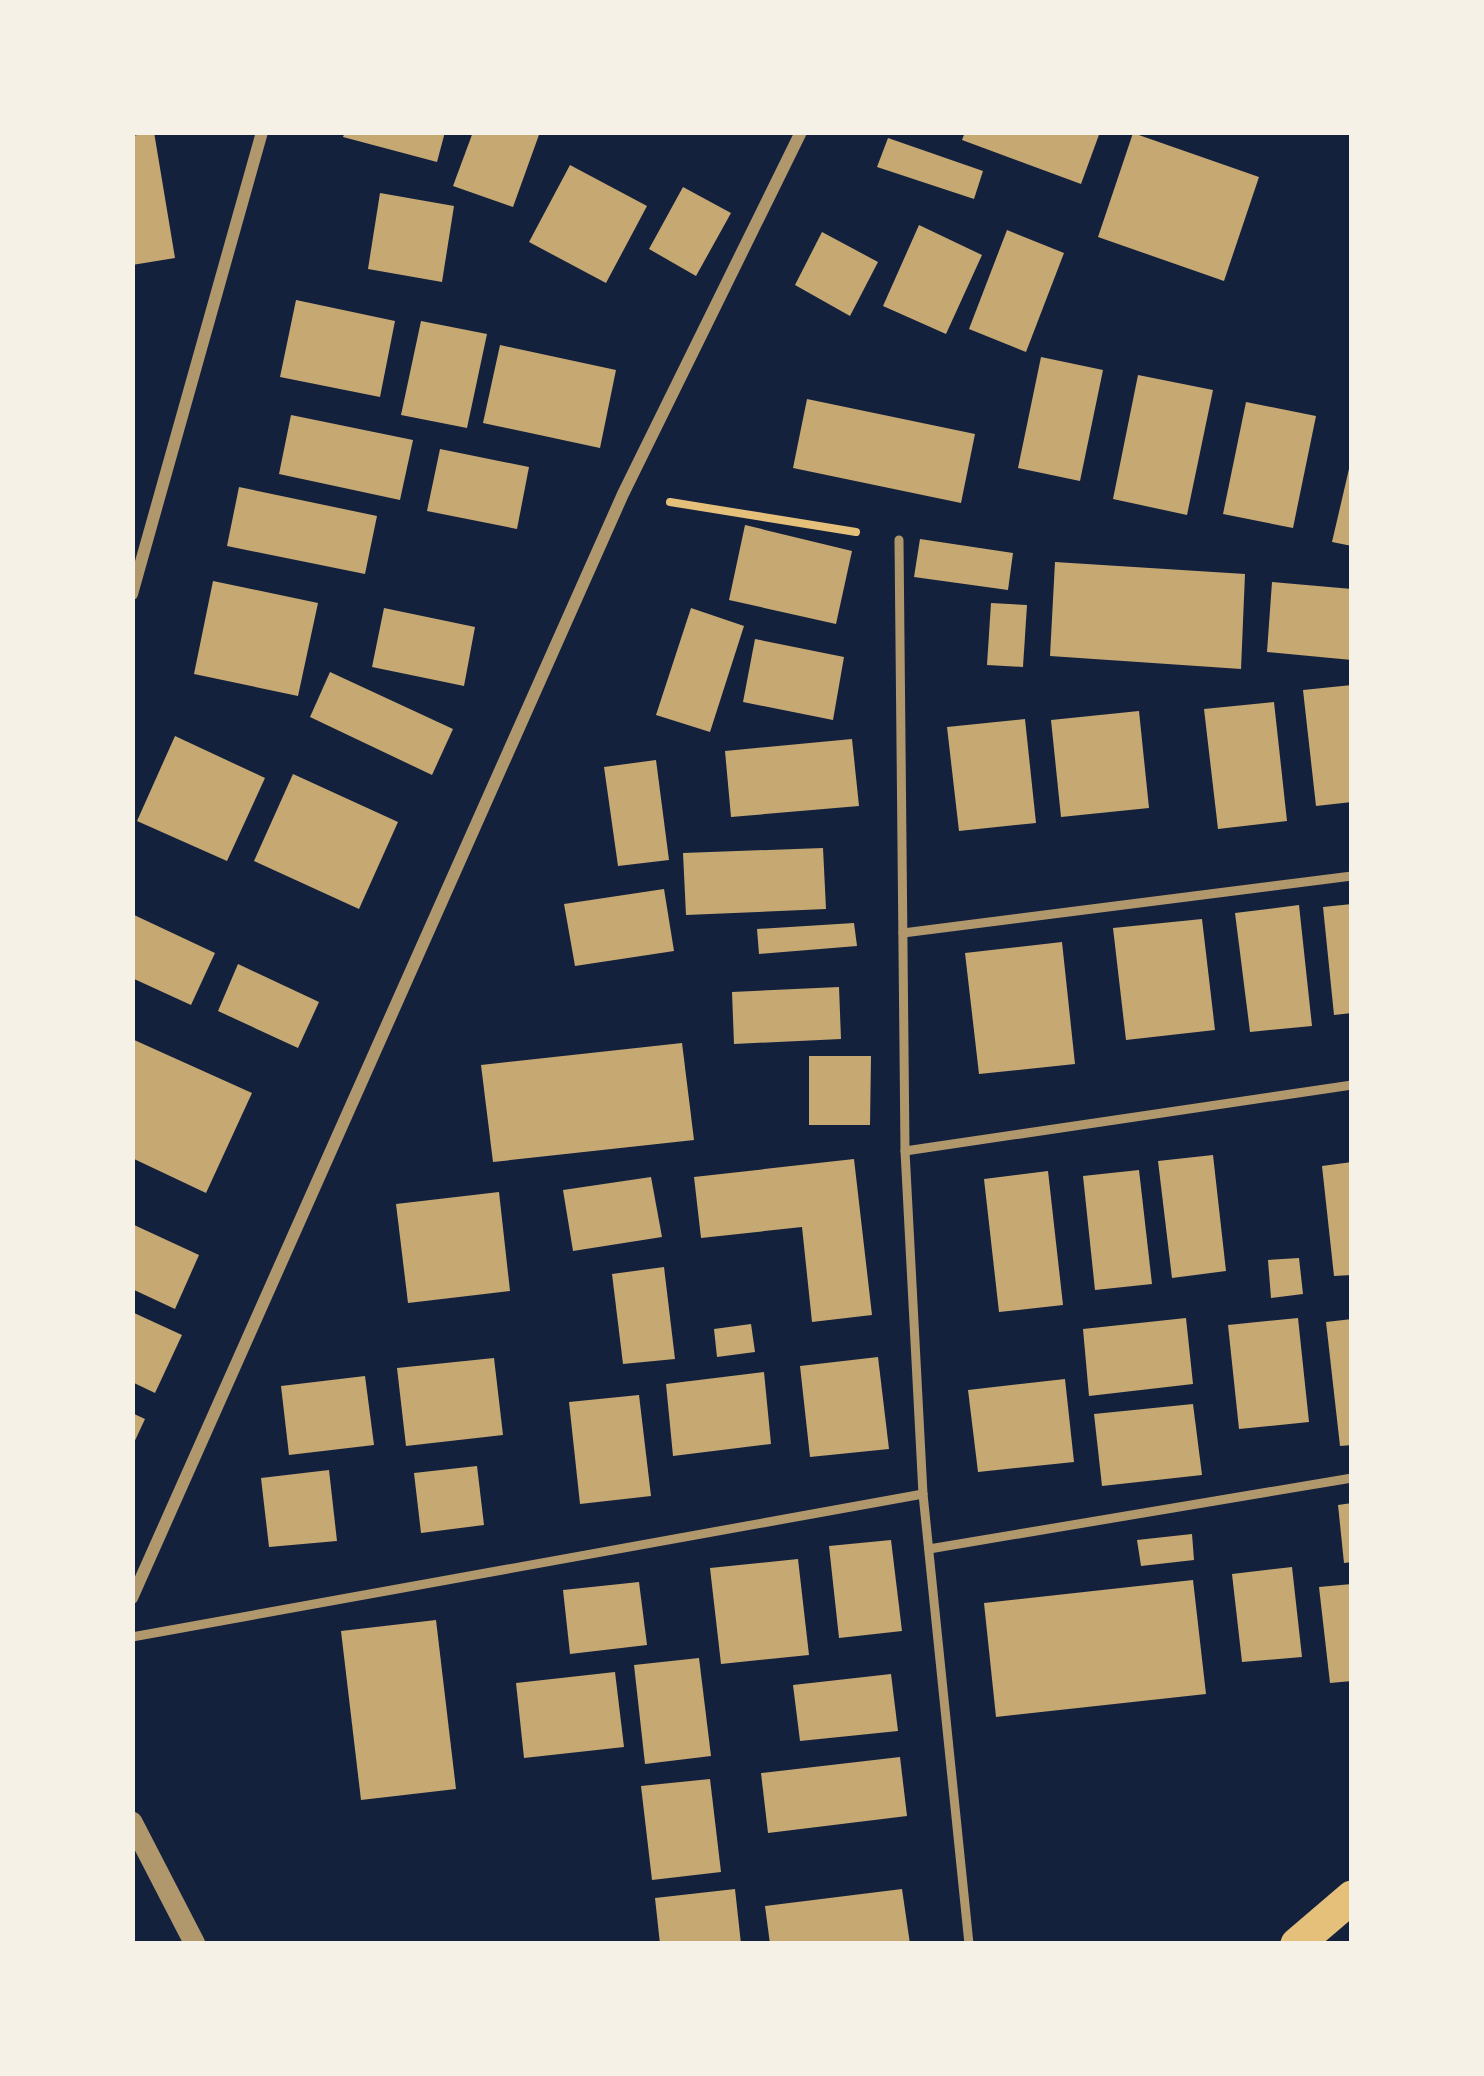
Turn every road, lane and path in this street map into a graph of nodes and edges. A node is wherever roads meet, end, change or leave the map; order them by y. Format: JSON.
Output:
{"nodes":[{"id":1,"x":262,"y":132,"type":"edge"},
{"id":2,"x":801,"y":132,"type":"edge"},
{"id":3,"x":623,"y":494,"type":"junction"},
{"id":4,"x":899,"y":540,"type":"joint"},
{"id":5,"x":136,"y":564,"type":"edge"},
{"id":6,"x":132,"y":594,"type":"edge"},
{"id":7,"x":1352,"y":876,"type":"edge"},
{"id":8,"x":903,"y":933,"type":"junction"},
{"id":9,"x":1352,"y":1085,"type":"edge"},
{"id":10,"x":905,"y":1151,"type":"junction"},
{"id":11,"x":1352,"y":1478,"type":"edge"},
{"id":12,"x":923,"y":1494,"type":"junction"},
{"id":13,"x":928,"y":1549,"type":"junction"},
{"id":14,"x":132,"y":1598,"type":"edge"},
{"id":15,"x":132,"y":1637,"type":"edge"},
{"id":16,"x":133,"y":1824,"type":"edge"},
{"id":17,"x":1352,"y":1897,"type":"edge"},
{"id":18,"x":195,"y":1944,"type":"edge"},
{"id":19,"x":969,"y":1944,"type":"edge"},
{"id":20,"x":1297,"y":1944,"type":"edge"}],
"edges":[{"from":1,"to":5,"type":"street"},
{"from":2,"to":3,"type":"street"},
{"from":3,"to":4,"type":"path"},
{"from":3,"to":14,"type":"street"},
{"from":4,"to":8,"type":"lane"},
{"from":5,"to":6,"type":"street"},
{"from":7,"to":8,"type":"lane"},
{"from":8,"to":10,"type":"lane"},
{"from":9,"to":10,"type":"lane"},
{"from":10,"to":12,"type":"lane"},
{"from":11,"to":13,"type":"lane"},
{"from":12,"to":13,"type":"lane"},
{"from":12,"to":15,"type":"lane"},
{"from":13,"to":19,"type":"lane"},
{"from":16,"to":18,"type":"street"},
{"from":17,"to":20,"type":"highway"}]}
